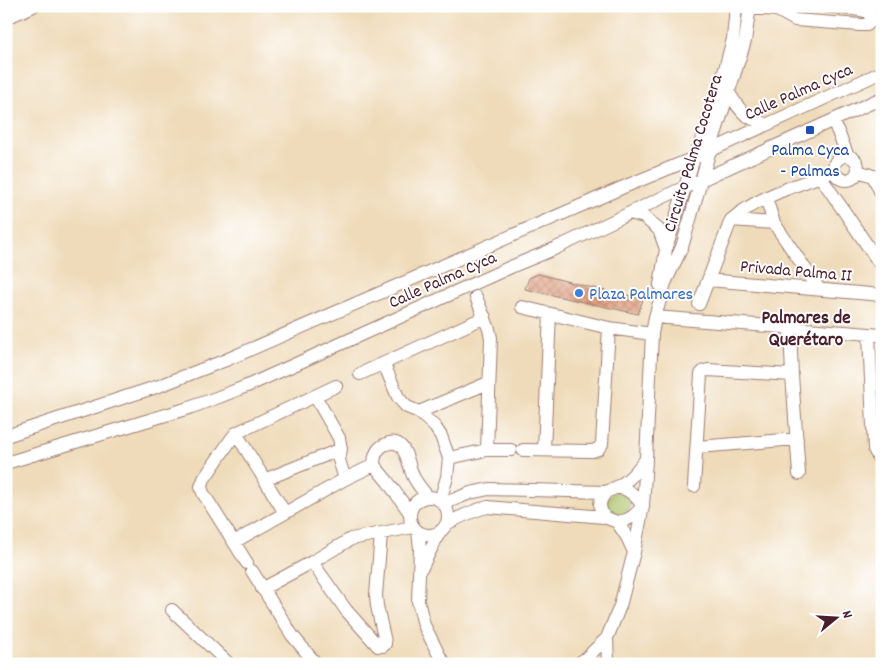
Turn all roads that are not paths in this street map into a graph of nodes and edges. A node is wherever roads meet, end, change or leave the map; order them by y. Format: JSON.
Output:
{"nodes":[{"id":1,"x":33,"y":6,"type":"edge"},
{"id":2,"x":826,"y":6,"type":"edge"},
{"id":3,"x":743,"y":7,"type":"edge"},
{"id":4,"x":786,"y":10,"type":"edge"},
{"id":5,"x":6,"y":18,"type":"edge"},
{"id":6,"x":882,"y":72,"type":"edge"},
{"id":7,"x":729,"y":93,"type":"junction"},
{"id":8,"x":882,"y":98,"type":"edge"},
{"id":9,"x":830,"y":121,"type":"junction"},
{"id":10,"x":765,"y":124,"type":"junction"},
{"id":11,"x":710,"y":150,"type":"junction"},
{"id":12,"x":844,"y":156,"type":"junction"},
{"id":13,"x":694,"y":158,"type":"junction"},
{"id":14,"x":834,"y":171,"type":"junction"},
{"id":15,"x":858,"y":171,"type":"junction"},
{"id":16,"x":820,"y":176,"type":"junction"},
{"id":17,"x":878,"y":177,"type":"edge"},
{"id":18,"x":702,"y":180,"type":"junction"},
{"id":19,"x":685,"y":188,"type":"junction"},
{"id":20,"x":882,"y":195,"type":"edge"},
{"id":21,"x":766,"y":198,"type":"junction"},
{"id":22,"x":630,"y":213,"type":"junction"},
{"id":23,"x":732,"y":220,"type":"junction"},
{"id":24,"x":774,"y":223,"type":"junction"},
{"id":25,"x":666,"y":249,"type":"junction"},
{"id":26,"x":882,"y":268,"type":"edge"},
{"id":27,"x":708,"y":280,"type":"junction"},
{"id":28,"x":819,"y":289,"type":"junction"},
{"id":29,"x":882,"y":295,"type":"edge"},
{"id":30,"x":476,"y":297,"type":"dead end"},
{"id":31,"x":699,"y":304,"type":"dead end"},
{"id":32,"x":522,"y":307,"type":"dead end"},
{"id":33,"x":657,"y":312,"type":"junction"},
{"id":34,"x":550,"y":314,"type":"junction"},
{"id":35,"x":485,"y":317,"type":"junction"},
{"id":36,"x":609,"y":328,"type":"junction"},
{"id":37,"x":790,"y":328,"type":"junction"},
{"id":38,"x":652,"y":334,"type":"junction"},
{"id":39,"x":869,"y":334,"type":"junction"},
{"id":40,"x":882,"y":335,"type":"edge"},
{"id":41,"x":384,"y":364,"type":"junction"},
{"id":42,"x":360,"y":374,"type":"dead end"},
{"id":43,"x":792,"y":375,"type":"junction"},
{"id":44,"x":876,"y":376,"type":"edge"},
{"id":45,"x":488,"y":383,"type":"junction"},
{"id":46,"x":336,"y":386,"type":"dead end"},
{"id":47,"x":877,"y":394,"type":"edge"},
{"id":48,"x":315,"y":396,"type":"junction"},
{"id":49,"x":419,"y":412,"type":"junction"},
{"id":50,"x":236,"y":433,"type":"junction"},
{"id":51,"x":6,"y":436,"type":"edge"},
{"id":52,"x":797,"y":439,"type":"junction"},
{"id":53,"x":697,"y":447,"type":"junction"},
{"id":54,"x":341,"y":449,"type":"junction"},
{"id":55,"x":487,"y":450,"type":"junction"},
{"id":56,"x":544,"y":450,"type":"junction"},
{"id":57,"x":449,"y":458,"type":"junction"},
{"id":58,"x":646,"y":459,"type":"junction"},
{"id":59,"x":882,"y":459,"type":"edge"},
{"id":60,"x":6,"y":463,"type":"edge"},
{"id":61,"x":370,"y":467,"type":"junction"},
{"id":62,"x":800,"y":474,"type":"dead end"},
{"id":63,"x":345,"y":479,"type":"junction"},
{"id":64,"x":264,"y":480,"type":"junction"},
{"id":65,"x":694,"y":486,"type":"dead end"},
{"id":66,"x":619,"y":487,"type":"junction"},
{"id":67,"x":606,"y":492,"type":"junction"},
{"id":68,"x":437,"y":500,"type":"junction"},
{"id":69,"x":643,"y":506,"type":"junction"},
{"id":70,"x":285,"y":513,"type":"junction"},
{"id":71,"x":410,"y":513,"type":"junction"},
{"id":72,"x":604,"y":517,"type":"junction"},
{"id":73,"x":617,"y":522,"type":"junction"},
{"id":74,"x":443,"y":528,"type":"junction"},
{"id":75,"x":415,"y":529,"type":"junction"},
{"id":76,"x":381,"y":534,"type":"junction"},
{"id":77,"x":234,"y":542,"type":"junction"},
{"id":78,"x":634,"y":552,"type":"junction"},
{"id":79,"x":312,"y":562,"type":"junction"},
{"id":80,"x":419,"y":574,"type":"junction"},
{"id":81,"x":262,"y":589,"type":"junction"},
{"id":82,"x":172,"y":610,"type":"dead end"},
{"id":83,"x":607,"y":638,"type":"junction"},
{"id":84,"x":229,"y":664,"type":"edge"},
{"id":85,"x":316,"y":664,"type":"edge"},
{"id":86,"x":446,"y":664,"type":"edge"},
{"id":87,"x":578,"y":664,"type":"edge"},
{"id":88,"x":608,"y":664,"type":"edge"}],
"edges":[{"from":1,"to":5,"type":"street"},
{"from":2,"to":4,"type":"street"},
{"from":3,"to":4,"type":"street"},
{"from":3,"to":7,"type":"street","name":"Circuito Palma Cocotera"},
{"from":3,"to":13,"type":"street","name":"Circuito Palma Cocotera"},
{"from":6,"to":10,"type":"street","name":"Calle Palma Cyca"},
{"from":7,"to":10,"type":"street"},
{"from":7,"to":11,"type":"street","name":"Circuito Palma Cocotera"},
{"from":8,"to":9,"type":"street","name":"Calle Palma Cyca"},
{"from":9,"to":12,"type":"street"},
{"from":9,"to":18,"type":"street","name":"Calle Palma Cyca"},
{"from":10,"to":11,"type":"street","name":"Calle Palma Cyca"},
{"from":11,"to":13,"type":"street","name":"Calle Palma Cyca"},
{"from":11,"to":18,"type":"street","name":"Circuito Palma Cocotera"},
{"from":12,"to":14,"type":"street"},
{"from":12,"to":15,"type":"street"},
{"from":13,"to":19,"type":"street","name":"Circuito Palma Cocotera"},
{"from":13,"to":51,"type":"street","name":"Calle Palma Cyca"},
{"from":14,"to":15,"type":"street"},
{"from":14,"to":16,"type":"street"},
{"from":15,"to":17,"type":"street"},
{"from":16,"to":21,"type":"street"},
{"from":16,"to":26,"type":"street","name":"Privada Palma II"},
{"from":17,"to":20,"type":"street"},
{"from":18,"to":19,"type":"street","name":"Calle Palma Cyca"},
{"from":18,"to":33,"type":"street","name":"Circuito Palma Cocotera"},
{"from":19,"to":22,"type":"street","name":"Calle Palma Cyca"},
{"from":19,"to":25,"type":"street","name":"Circuito Palma Cocotera"},
{"from":21,"to":23,"type":"street"},
{"from":21,"to":24,"type":"street"},
{"from":22,"to":25,"type":"street"},
{"from":22,"to":60,"type":"street","name":"Calle Palma Cyca"},
{"from":23,"to":24,"type":"street"},
{"from":23,"to":27,"type":"street","name":"Privada Palma II"},
{"from":24,"to":28,"type":"street"},
{"from":25,"to":33,"type":"street","name":"Circuito Palma Cocotera"},
{"from":27,"to":28,"type":"street","name":"Privada Palma II"},
{"from":27,"to":31,"type":"street","name":"Privada Palma II"},
{"from":28,"to":29,"type":"street","name":"Privada Palma II"},
{"from":30,"to":35,"type":"street"},
{"from":32,"to":34,"type":"street"},
{"from":33,"to":37,"type":"street"},
{"from":33,"to":38,"type":"street","name":"Circuito Palma Cocotera"},
{"from":34,"to":36,"type":"street"},
{"from":34,"to":56,"type":"street"},
{"from":35,"to":41,"type":"street"},
{"from":35,"to":45,"type":"street"},
{"from":36,"to":38,"type":"street"},
{"from":36,"to":56,"type":"street"},
{"from":37,"to":39,"type":"street"},
{"from":37,"to":43,"type":"street"},
{"from":38,"to":58,"type":"street","name":"Circuito Palma Cocotera"},
{"from":39,"to":40,"type":"street"},
{"from":39,"to":44,"type":"street"},
{"from":41,"to":42,"type":"street"},
{"from":41,"to":49,"type":"street"},
{"from":43,"to":52,"type":"street"},
{"from":43,"to":53,"type":"street"},
{"from":44,"to":47,"type":"street"},
{"from":45,"to":49,"type":"street"},
{"from":45,"to":55,"type":"street"},
{"from":46,"to":48,"type":"street"},
{"from":47,"to":59,"type":"street"},
{"from":48,"to":50,"type":"street"},
{"from":48,"to":54,"type":"street"},
{"from":49,"to":57,"type":"street"},
{"from":50,"to":64,"type":"street"},
{"from":50,"to":77,"type":"street"},
{"from":52,"to":53,"type":"street"},
{"from":52,"to":62,"type":"street"},
{"from":53,"to":65,"type":"street"},
{"from":54,"to":63,"type":"street"},
{"from":54,"to":64,"type":"street"},
{"from":55,"to":56,"type":"street"},
{"from":55,"to":57,"type":"street"},
{"from":57,"to":68,"type":"street"},
{"from":58,"to":66,"type":"street"},
{"from":58,"to":69,"type":"street","name":"Circuito Palma Cocotera"},
{"from":61,"to":63,"type":"street"},
{"from":61,"to":68,"type":"street"},
{"from":61,"to":71,"type":"street"},
{"from":63,"to":70,"type":"street"},
{"from":64,"to":70,"type":"street"},
{"from":66,"to":67,"type":"street"},
{"from":66,"to":69,"type":"street"},
{"from":67,"to":68,"type":"street"},
{"from":67,"to":72,"type":"street"},
{"from":68,"to":71,"type":"street"},
{"from":68,"to":74,"type":"street"},
{"from":69,"to":73,"type":"street"},
{"from":69,"to":78,"type":"street","name":"Circuito Palma Cocotera"},
{"from":70,"to":77,"type":"street"},
{"from":71,"to":75,"type":"street"},
{"from":72,"to":73,"type":"street"},
{"from":72,"to":74,"type":"street"},
{"from":73,"to":78,"type":"street"},
{"from":74,"to":75,"type":"street"},
{"from":74,"to":80,"type":"street"},
{"from":75,"to":76,"type":"street"},
{"from":75,"to":80,"type":"street"},
{"from":76,"to":79,"type":"street"},
{"from":76,"to":79,"type":"street"},
{"from":77,"to":81,"type":"street"},
{"from":78,"to":83,"type":"street","name":"Circuito Palma Cocotera"},
{"from":79,"to":81,"type":"street"},
{"from":80,"to":86,"type":"street"},
{"from":81,"to":85,"type":"street"},
{"from":82,"to":84,"type":"street"},
{"from":83,"to":87,"type":"street"},
{"from":83,"to":88,"type":"street"}]}
